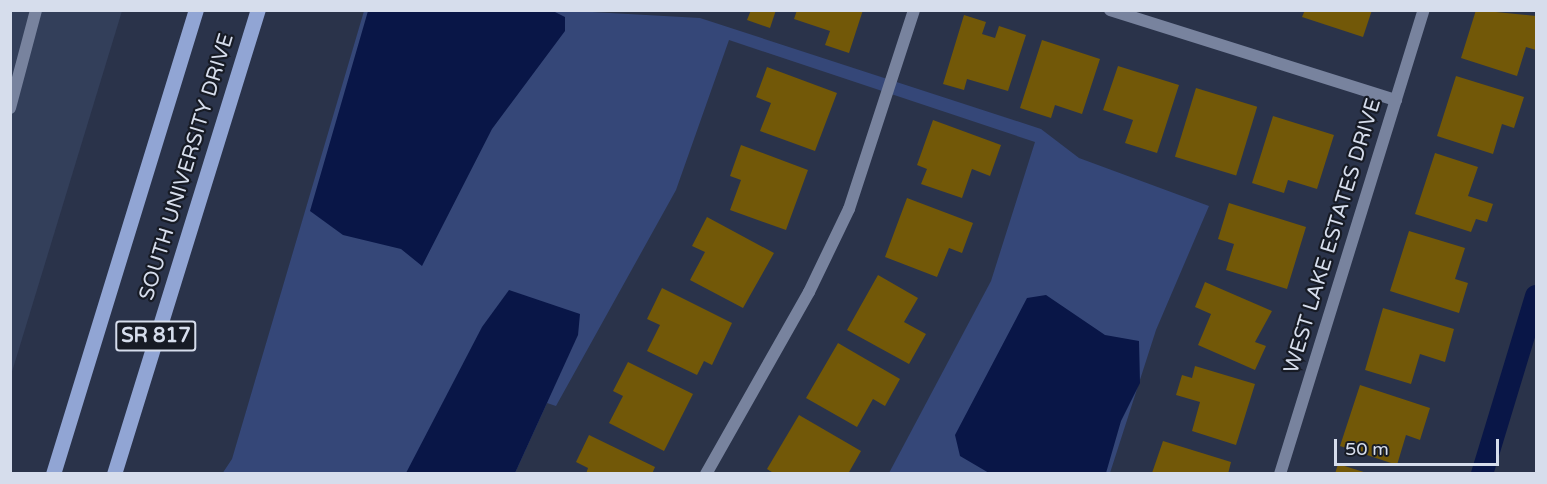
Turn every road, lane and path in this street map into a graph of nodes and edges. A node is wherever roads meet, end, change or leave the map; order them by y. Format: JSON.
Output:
{"nodes":[{"id":1,"x":36,"y":10,"type":"edge"},
{"id":2,"x":196,"y":10,"type":"edge"},
{"id":3,"x":258,"y":10,"type":"edge"},
{"id":4,"x":914,"y":10,"type":"edge"},
{"id":5,"x":1110,"y":10,"type":"edge"},
{"id":6,"x":1424,"y":10,"type":"edge"},
{"id":7,"x":1396,"y":100,"type":"junction"},
{"id":8,"x":10,"y":108,"type":"edge"},
{"id":9,"x":53,"y":474,"type":"edge"},
{"id":10,"x":114,"y":474,"type":"edge"},
{"id":11,"x":706,"y":474,"type":"edge"},
{"id":12,"x":1280,"y":474,"type":"edge"}],
"edges":[{"from":1,"to":8,"type":"street"},
{"from":2,"to":9,"type":"main road","name":"SOUTH UNIVERSITY DRIVE","number":"SR 817"},
{"from":3,"to":10,"type":"main road","name":"SOUTH UNIVERSITY DRIVE","number":"SR 817"},
{"from":4,"to":11,"type":"street"},
{"from":5,"to":7,"type":"street"},
{"from":6,"to":7,"type":"street","name":"WEST LAKE ESTATES DRIVE"},
{"from":7,"to":12,"type":"street","name":"WEST LAKE ESTATES DRIVE"}]}
